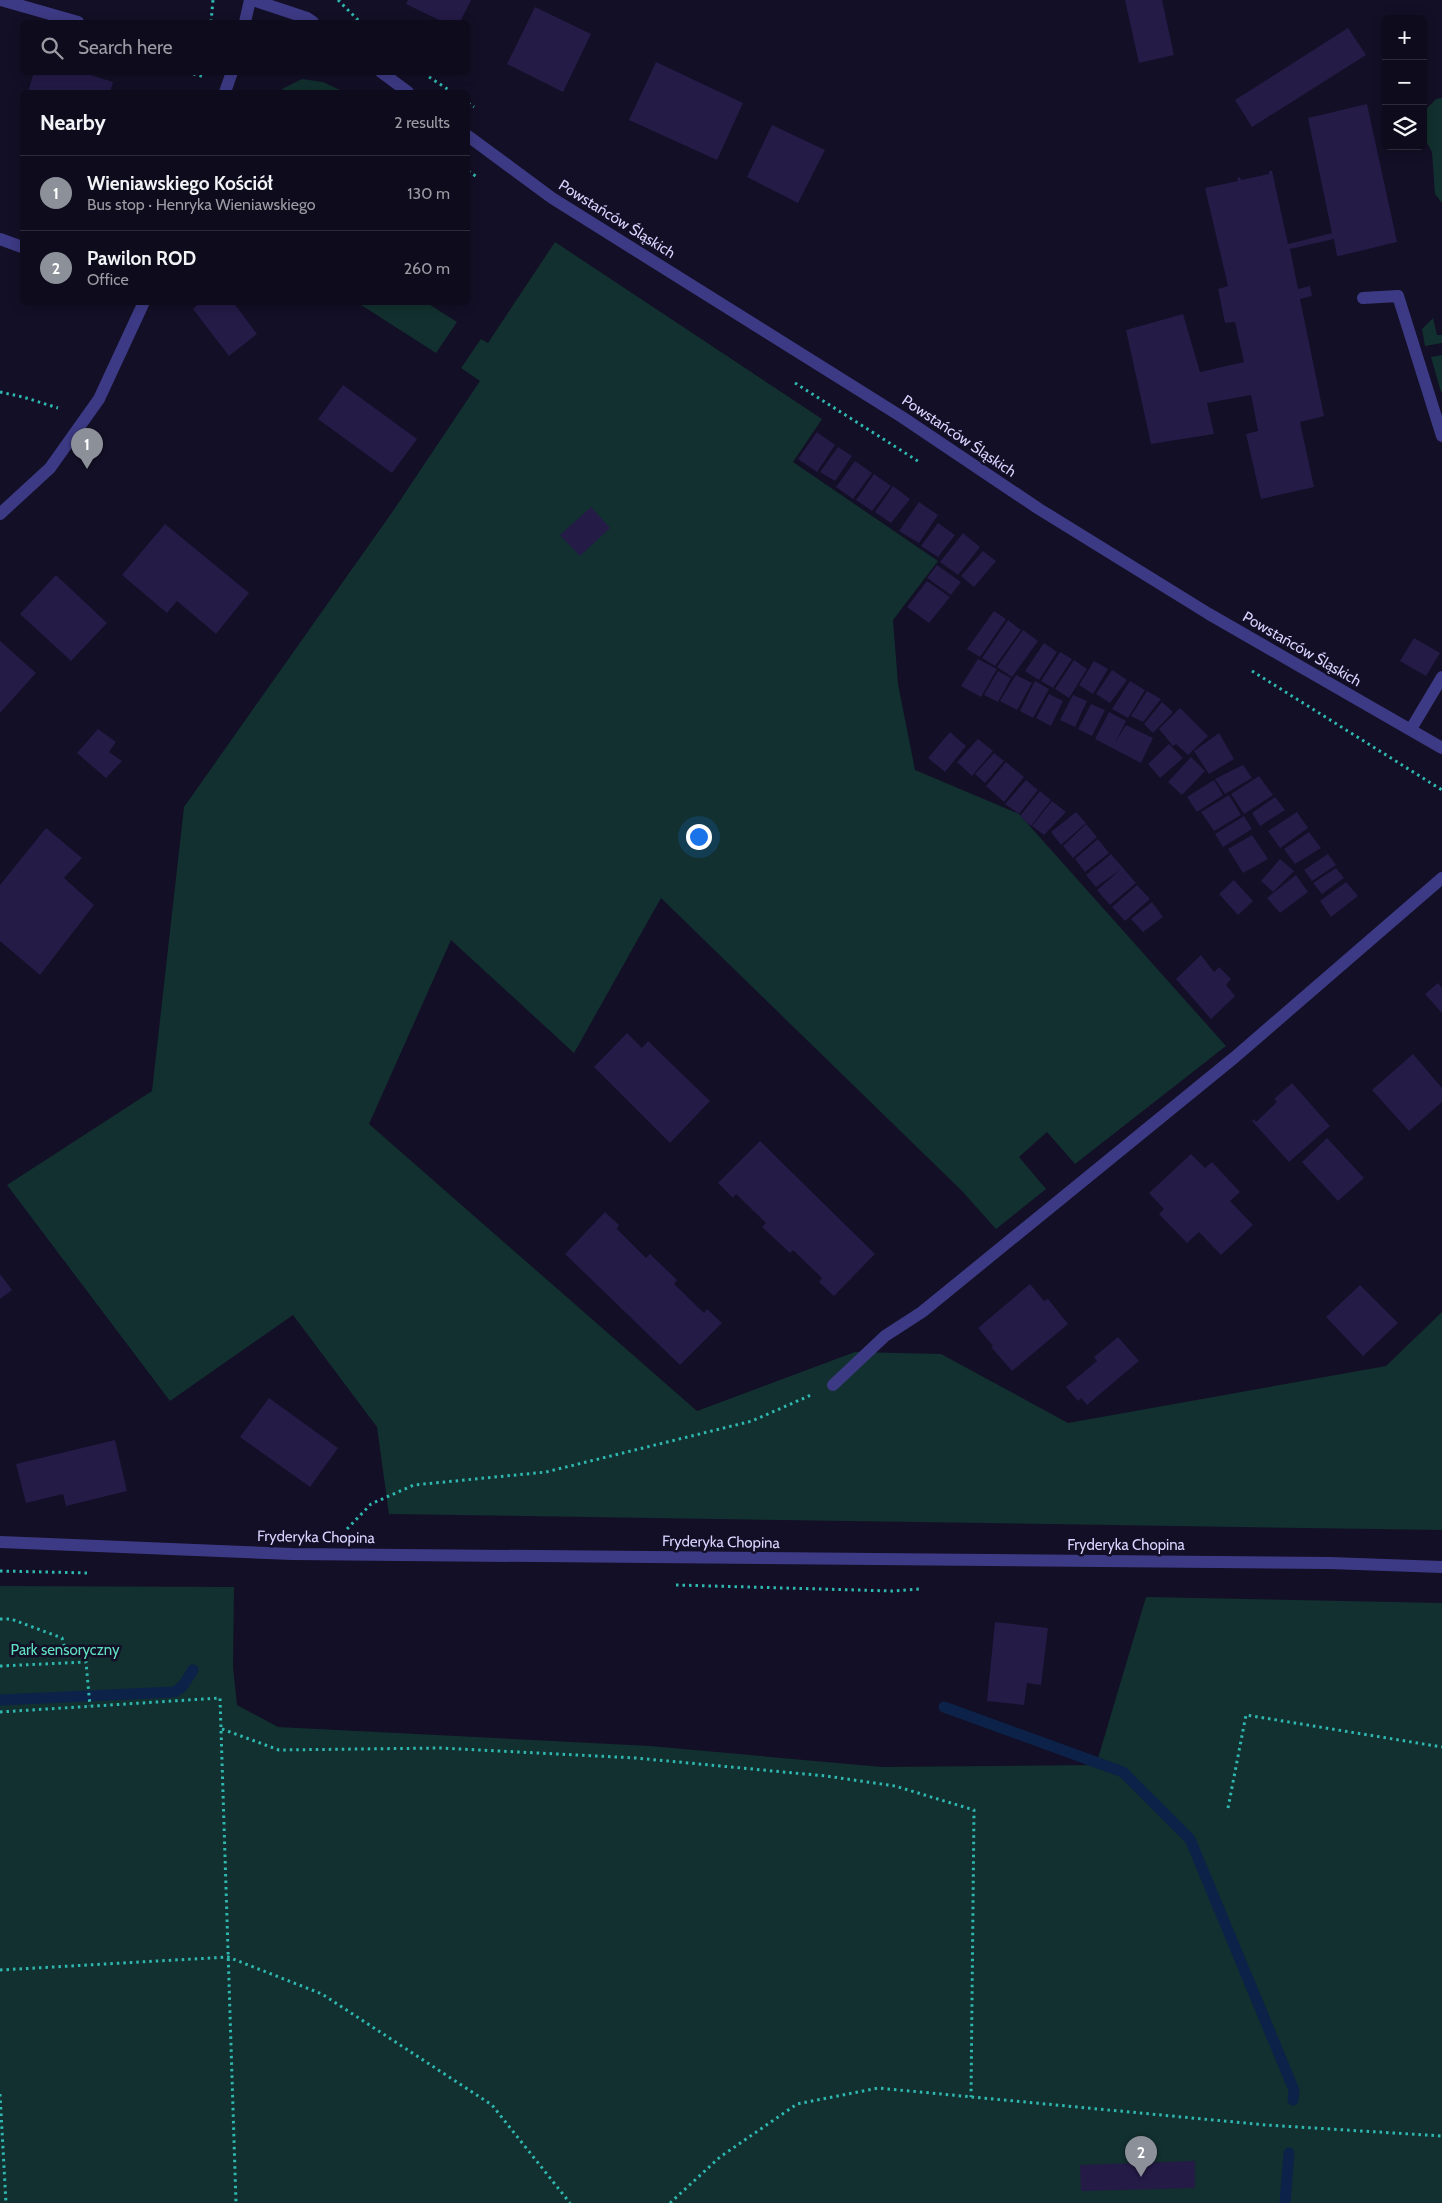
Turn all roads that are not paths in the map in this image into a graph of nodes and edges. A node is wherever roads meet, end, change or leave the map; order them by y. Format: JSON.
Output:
{"nodes":[{"id":1,"x":0,"y":0,"type":"edge"},
{"id":2,"x":252,"y":0,"type":"edge"},
{"id":3,"x":71,"y":20,"type":"edge"},
{"id":4,"x":246,"y":20,"type":"edge"},
{"id":5,"x":310,"y":20,"type":"edge"},
{"id":6,"x":231,"y":75,"type":"edge"},
{"id":7,"x":385,"y":75,"type":"edge"},
{"id":8,"x":226,"y":90,"type":"edge"},
{"id":9,"x":405,"y":90,"type":"edge"},
{"id":10,"x":470,"y":137,"type":"edge"},
{"id":11,"x":0,"y":239,"type":"edge"},
{"id":12,"x":20,"y":246,"type":"edge"},
{"id":13,"x":1363,"y":298,"type":"dead end"},
{"id":14,"x":143,"y":305,"type":"edge"},
{"id":15,"x":1442,"y":436,"type":"edge"},
{"id":16,"x":0,"y":514,"type":"edge"},
{"id":17,"x":1442,"y":677,"type":"edge"},
{"id":18,"x":1411,"y":729,"type":"junction"},
{"id":19,"x":1442,"y":748,"type":"edge"},
{"id":20,"x":1442,"y":878,"type":"edge"},
{"id":21,"x":833,"y":1385,"type":"road end"},
{"id":22,"x":0,"y":1542,"type":"edge"},
{"id":23,"x":1442,"y":1567,"type":"edge"}],
"edges":[{"from":1,"to":3,"type":"street"},
{"from":2,"to":4,"type":"street"},
{"from":2,"to":5,"type":"street"},
{"from":6,"to":8,"type":"street"},
{"from":7,"to":9,"type":"street"},
{"from":10,"to":18,"type":"street","name":"Powstańców Śląskich"},
{"from":11,"to":12,"type":"street"},
{"from":13,"to":15,"type":"street"},
{"from":14,"to":16,"type":"street"},
{"from":17,"to":18,"type":"street"},
{"from":18,"to":19,"type":"street","name":"Powstańców Śląskich"},
{"from":20,"to":21,"type":"street"},
{"from":22,"to":23,"type":"street","name":"Fryderyka Chopina"}]}
